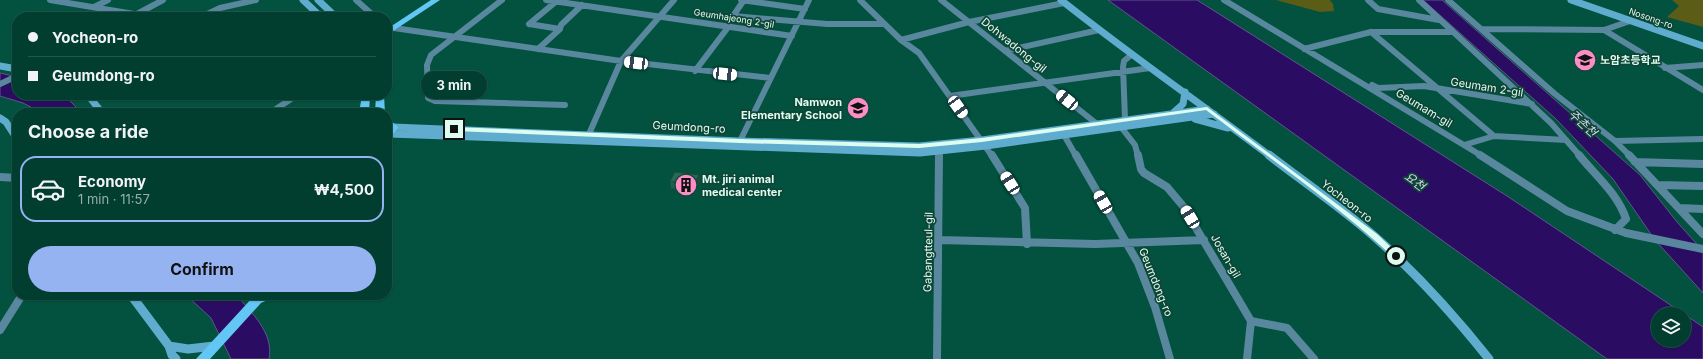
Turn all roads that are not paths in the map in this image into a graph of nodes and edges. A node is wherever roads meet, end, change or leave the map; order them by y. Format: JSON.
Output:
{"nodes":[{"id":1,"x":50,"y":0,"type":"edge"},
{"id":2,"x":108,"y":0,"type":"edge"},
{"id":3,"x":163,"y":0,"type":"edge"},
{"id":4,"x":256,"y":0,"type":"edge"},
{"id":5,"x":303,"y":0,"type":"edge"},
{"id":6,"x":318,"y":0,"type":"edge"},
{"id":7,"x":436,"y":0,"type":"edge"},
{"id":8,"x":502,"y":0,"type":"edge"},
{"id":9,"x":546,"y":0,"type":"edge"},
{"id":10,"x":674,"y":0,"type":"edge"},
{"id":11,"x":743,"y":0,"type":"edge"},
{"id":12,"x":810,"y":0,"type":"edge"},
{"id":13,"x":860,"y":0,"type":"edge"},
{"id":14,"x":941,"y":0,"type":"edge"},
{"id":15,"x":1224,"y":0,"type":"edge"},
{"id":16,"x":1368,"y":0,"type":"edge"},
{"id":17,"x":1419,"y":0,"type":"edge"},
{"id":18,"x":1448,"y":0,"type":"edge"},
{"id":19,"x":1571,"y":0,"type":"edge"},
{"id":20,"x":63,"y":1,"type":"edge"},
{"id":21,"x":359,"y":1,"type":"edge"},
{"id":22,"x":558,"y":1,"type":"edge"},
{"id":23,"x":1060,"y":1,"type":"edge"},
{"id":24,"x":582,"y":5,"type":"junction"},
{"id":25,"x":94,"y":7,"type":"junction"},
{"id":26,"x":805,"y":9,"type":"junction"},
{"id":27,"x":124,"y":12,"type":"edge"},
{"id":28,"x":140,"y":12,"type":"edge"},
{"id":29,"x":212,"y":12,"type":"edge"},
{"id":30,"x":316,"y":12,"type":"edge"},
{"id":31,"x":331,"y":12,"type":"edge"},
{"id":32,"x":370,"y":12,"type":"edge"},
{"id":33,"x":660,"y":16,"type":"junction"},
{"id":34,"x":1440,"y":20,"type":"junction"},
{"id":35,"x":1630,"y":21,"type":"junction"},
{"id":36,"x":969,"y":22,"type":"junction"},
{"id":37,"x":798,"y":23,"type":"junction"},
{"id":38,"x":884,"y":24,"type":"junction"},
{"id":39,"x":729,"y":26,"type":"junction"},
{"id":40,"x":392,"y":28,"type":"edge"},
{"id":41,"x":560,"y":29,"type":"junction"},
{"id":42,"x":1482,"y":29,"type":"junction"},
{"id":43,"x":392,"y":30,"type":"edge"},
{"id":44,"x":1099,"y":30,"type":"junction"},
{"id":45,"x":1604,"y":30,"type":"junction"},
{"id":46,"x":1371,"y":32,"type":"junction"},
{"id":47,"x":1452,"y":32,"type":"junction"},
{"id":48,"x":792,"y":36,"type":"junction"},
{"id":49,"x":452,"y":38,"type":"junction"},
{"id":50,"x":901,"y":40,"type":"junction"},
{"id":51,"x":1703,"y":46,"type":"edge"},
{"id":52,"x":538,"y":49,"type":"junction"},
{"id":53,"x":1308,"y":49,"type":"junction"},
{"id":54,"x":1005,"y":51,"type":"junction"},
{"id":55,"x":1132,"y":55,"type":"junction"},
{"id":56,"x":621,"y":61,"type":"junction"},
{"id":57,"x":1703,"y":65,"type":"edge"},
{"id":58,"x":0,"y":66,"type":"edge"},
{"id":59,"x":12,"y":68,"type":"edge"},
{"id":60,"x":1150,"y":68,"type":"junction"},
{"id":61,"x":1665,"y":68,"type":"junction"},
{"id":62,"x":695,"y":71,"type":"junction"},
{"id":63,"x":1123,"y":72,"type":"junction"},
{"id":64,"x":12,"y":78,"type":"edge"},
{"id":65,"x":770,"y":78,"type":"junction"},
{"id":66,"x":0,"y":84,"type":"edge"},
{"id":67,"x":1047,"y":84,"type":"junction"},
{"id":68,"x":1438,"y":89,"type":"junction"},
{"id":69,"x":1703,"y":90,"type":"edge"},
{"id":70,"x":1185,"y":92,"type":"junction"},
{"id":71,"x":950,"y":96,"type":"junction"},
{"id":72,"x":92,"y":100,"type":"edge"},
{"id":73,"x":289,"y":100,"type":"edge"},
{"id":74,"x":1532,"y":104,"type":"junction"},
{"id":75,"x":565,"y":105,"type":"dead end"},
{"id":76,"x":98,"y":108,"type":"edge"},
{"id":77,"x":277,"y":108,"type":"edge"},
{"id":78,"x":1210,"y":111,"type":"junction"},
{"id":79,"x":1173,"y":116,"type":"junction"},
{"id":80,"x":0,"y":118,"type":"edge"},
{"id":81,"x":1125,"y":119,"type":"junction"},
{"id":82,"x":1097,"y":124,"type":"junction"},
{"id":83,"x":1121,"y":127,"type":"junction"},
{"id":84,"x":392,"y":129,"type":"edge"},
{"id":85,"x":392,"y":129,"type":"edge"},
{"id":86,"x":1236,"y":130,"type":"junction"},
{"id":87,"x":12,"y":132,"type":"edge"},
{"id":88,"x":589,"y":134,"type":"junction"},
{"id":89,"x":1064,"y":135,"type":"junction"},
{"id":90,"x":1494,"y":136,"type":"junction"},
{"id":91,"x":1699,"y":139,"type":"edge"},
{"id":92,"x":1566,"y":140,"type":"junction"},
{"id":93,"x":740,"y":141,"type":"junction"},
{"id":94,"x":1615,"y":141,"type":"junction"},
{"id":95,"x":984,"y":143,"type":"junction"},
{"id":96,"x":1464,"y":145,"type":"junction"},
{"id":97,"x":1703,"y":145,"type":"edge"},
{"id":98,"x":938,"y":148,"type":"junction"},
{"id":99,"x":1636,"y":162,"type":"junction"},
{"id":100,"x":1703,"y":164,"type":"edge"},
{"id":101,"x":0,"y":177,"type":"edge"},
{"id":102,"x":12,"y":178,"type":"edge"},
{"id":103,"x":1658,"y":185,"type":"junction"},
{"id":104,"x":1703,"y":186,"type":"edge"},
{"id":105,"x":1679,"y":208,"type":"junction"},
{"id":106,"x":1703,"y":209,"type":"edge"},
{"id":107,"x":1615,"y":230,"type":"junction"},
{"id":108,"x":1702,"y":232,"type":"edge"},
{"id":109,"x":939,"y":240,"type":"junction"},
{"id":110,"x":1204,"y":240,"type":"junction"},
{"id":111,"x":1126,"y":242,"type":"junction"},
{"id":112,"x":1027,"y":244,"type":"junction"},
{"id":113,"x":1703,"y":249,"type":"edge"},
{"id":114,"x":19,"y":300,"type":"edge"},
{"id":115,"x":135,"y":300,"type":"edge"},
{"id":116,"x":258,"y":300,"type":"edge"},
{"id":117,"x":1251,"y":321,"type":"junction"},
{"id":118,"x":0,"y":330,"type":"edge"},
{"id":119,"x":215,"y":344,"type":"junction"},
{"id":120,"x":169,"y":346,"type":"junction"},
{"id":121,"x":176,"y":359,"type":"edge"},
{"id":122,"x":202,"y":359,"type":"edge"},
{"id":123,"x":937,"y":359,"type":"edge"},
{"id":124,"x":1170,"y":359,"type":"edge"},
{"id":125,"x":1247,"y":359,"type":"edge"},
{"id":126,"x":1314,"y":359,"type":"edge"},
{"id":127,"x":1489,"y":359,"type":"edge"}],
"edges":[{"from":1,"to":20,"type":"street"},
{"from":2,"to":25,"type":"street"},
{"from":3,"to":28,"type":"street"},
{"from":4,"to":29,"type":"street"},
{"from":5,"to":30,"type":"street"},
{"from":6,"to":31,"type":"street"},
{"from":7,"to":40,"type":"main road"},
{"from":8,"to":49,"type":"street"},
{"from":9,"to":22,"type":"street","name":"Geumhajeong 2-gil"},
{"from":10,"to":33,"type":"street"},
{"from":11,"to":26,"type":"street"},
{"from":11,"to":37,"type":"street","name":"Geumhajeong 2-gil"},
{"from":12,"to":26,"type":"street"},
{"from":13,"to":38,"type":"street"},
{"from":14,"to":36,"type":"street","name":"Dohwadong-gil"},
{"from":15,"to":53,"type":"street","name":"Geumam-gil"},
{"from":16,"to":34,"type":"street"},
{"from":17,"to":34,"type":"street"},
{"from":18,"to":42,"type":"street"},
{"from":19,"to":35,"type":"street","name":"Nosong-ro"},
{"from":20,"to":25,"type":"street"},
{"from":21,"to":32,"type":"street"},
{"from":22,"to":24,"type":"street","name":"Geumhajeong 2-gil"},
{"from":22,"to":41,"type":"street"},
{"from":23,"to":36,"type":"street"},
{"from":23,"to":44,"type":"street","name":"Yocheon-ro"},
{"from":24,"to":33,"type":"street","name":"Geumhajeong 2-gil"},
{"from":24,"to":41,"type":"street"},
{"from":25,"to":27,"type":"street"},
{"from":26,"to":37,"type":"street"},
{"from":33,"to":39,"type":"street","name":"Geumhajeong 2-gil"},
{"from":33,"to":56,"type":"street"},
{"from":34,"to":47,"type":"street"},
{"from":35,"to":45,"type":"street"},
{"from":35,"to":51,"type":"street","name":"Nosong-ro"},
{"from":36,"to":50,"type":"street","name":"Dohwadong-gil"},
{"from":36,"to":54,"type":"street","name":"Dohwadong-gil"},
{"from":37,"to":38,"type":"street"},
{"from":37,"to":48,"type":"street"},
{"from":38,"to":50,"type":"street"},
{"from":39,"to":48,"type":"street","name":"Geumhajeong 2-gil"},
{"from":39,"to":62,"type":"street"},
{"from":41,"to":52,"type":"street"},
{"from":42,"to":45,"type":"street"},
{"from":42,"to":94,"type":"street"},
{"from":43,"to":49,"type":"street"},
{"from":44,"to":54,"type":"street"},
{"from":44,"to":55,"type":"street","name":"Yocheon-ro"},
{"from":45,"to":61,"type":"street"},
{"from":46,"to":47,"type":"street"},
{"from":46,"to":53,"type":"street"},
{"from":46,"to":68,"type":"street"},
{"from":47,"to":74,"type":"street"},
{"from":48,"to":65,"type":"street"},
{"from":49,"to":52,"type":"street"},
{"from":49,"to":75,"type":"street"},
{"from":50,"to":71,"type":"street"},
{"from":52,"to":56,"type":"street"},
{"from":53,"to":68,"type":"street","name":"Geumam 2-gil"},
{"from":53,"to":96,"type":"street","name":"Geumam-gil"},
{"from":54,"to":67,"type":"street","name":"Dohwadong-gil"},
{"from":55,"to":60,"type":"street","name":"Yocheon-ro"},
{"from":55,"to":63,"type":"street"},
{"from":56,"to":62,"type":"street"},
{"from":56,"to":88,"type":"street"},
{"from":57,"to":61,"type":"street"},
{"from":58,"to":59,"type":"street"},
{"from":60,"to":63,"type":"street","name":"Dohwadong-gil"},
{"from":60,"to":70,"type":"street","name":"Yocheon-ro"},
{"from":61,"to":69,"type":"street"},
{"from":62,"to":65,"type":"street"},
{"from":63,"to":67,"type":"street","name":"Dohwadong-gil"},
{"from":63,"to":81,"type":"street"},
{"from":64,"to":66,"type":"street"},
{"from":65,"to":93,"type":"street"},
{"from":67,"to":71,"type":"street","name":"Dohwadong-gil"},
{"from":67,"to":82,"type":"street","name":"Dohwadong-gil"},
{"from":68,"to":74,"type":"street","name":"Geumam 2-gil"},
{"from":68,"to":90,"type":"street","name":"Geumam 2-gil"},
{"from":70,"to":78,"type":"street","name":"Yocheon-ro"},
{"from":70,"to":79,"type":"street"},
{"from":71,"to":95,"type":"street"},
{"from":72,"to":76,"type":"street"},
{"from":73,"to":77,"type":"street"},
{"from":74,"to":92,"type":"street"},
{"from":78,"to":79,"type":"street","name":"Geumdong-ro"},
{"from":78,"to":86,"type":"street","name":"Yocheon-ro"},
{"from":79,"to":81,"type":"street","name":"Geumdong-ro"},
{"from":79,"to":83,"type":"street","name":"Geumdong-ro"},
{"from":79,"to":86,"type":"street"},
{"from":80,"to":87,"type":"street"},
{"from":81,"to":82,"type":"street","name":"Geumdong-ro"},
{"from":82,"to":95,"type":"street","name":"Geumdong-ro"},
{"from":83,"to":89,"type":"street","name":"Geumdong-ro"},
{"from":83,"to":110,"type":"street","name":"Josan-gil"},
{"from":84,"to":88,"type":"street","name":"Geumdong-ro"},
{"from":85,"to":98,"type":"street","name":"Geumdong-ro"},
{"from":86,"to":127,"type":"street","name":"Yocheon-ro"},
{"from":88,"to":93,"type":"street","name":"Geumdong-ro"},
{"from":89,"to":95,"type":"street","name":"Geumdong-ro"},
{"from":89,"to":111,"type":"street","name":"Geumdong-ro"},
{"from":90,"to":92,"type":"street"},
{"from":90,"to":96,"type":"street"},
{"from":91,"to":94,"type":"street"},
{"from":91,"to":97,"type":"street"},
{"from":92,"to":107,"type":"street"},
{"from":93,"to":98,"type":"street","name":"Geumdong-ro"},
{"from":94,"to":99,"type":"street"},
{"from":95,"to":98,"type":"street","name":"Geumdong-ro"},
{"from":95,"to":112,"type":"street"},
{"from":96,"to":107,"type":"street","name":"Geumam-gil"},
{"from":98,"to":109,"type":"street","name":"Gabangtteul-gil"},
{"from":99,"to":100,"type":"street"},
{"from":99,"to":103,"type":"street"},
{"from":101,"to":102,"type":"street"},
{"from":103,"to":104,"type":"street"},
{"from":103,"to":105,"type":"street"},
{"from":105,"to":106,"type":"street"},
{"from":105,"to":108,"type":"street"},
{"from":107,"to":113,"type":"street","name":"Geumam-gil"},
{"from":109,"to":112,"type":"street"},
{"from":109,"to":123,"type":"street","name":"Gabangtteul-gil"},
{"from":110,"to":111,"type":"street"},
{"from":110,"to":117,"type":"street","name":"Josan-gil"},
{"from":111,"to":112,"type":"street"},
{"from":111,"to":124,"type":"street","name":"Geumdong-ro"},
{"from":114,"to":118,"type":"street"},
{"from":115,"to":120,"type":"street"},
{"from":116,"to":119,"type":"main road"},
{"from":117,"to":125,"type":"street"},
{"from":117,"to":126,"type":"street"},
{"from":119,"to":120,"type":"street"},
{"from":119,"to":122,"type":"main road"},
{"from":120,"to":121,"type":"street"}]}
